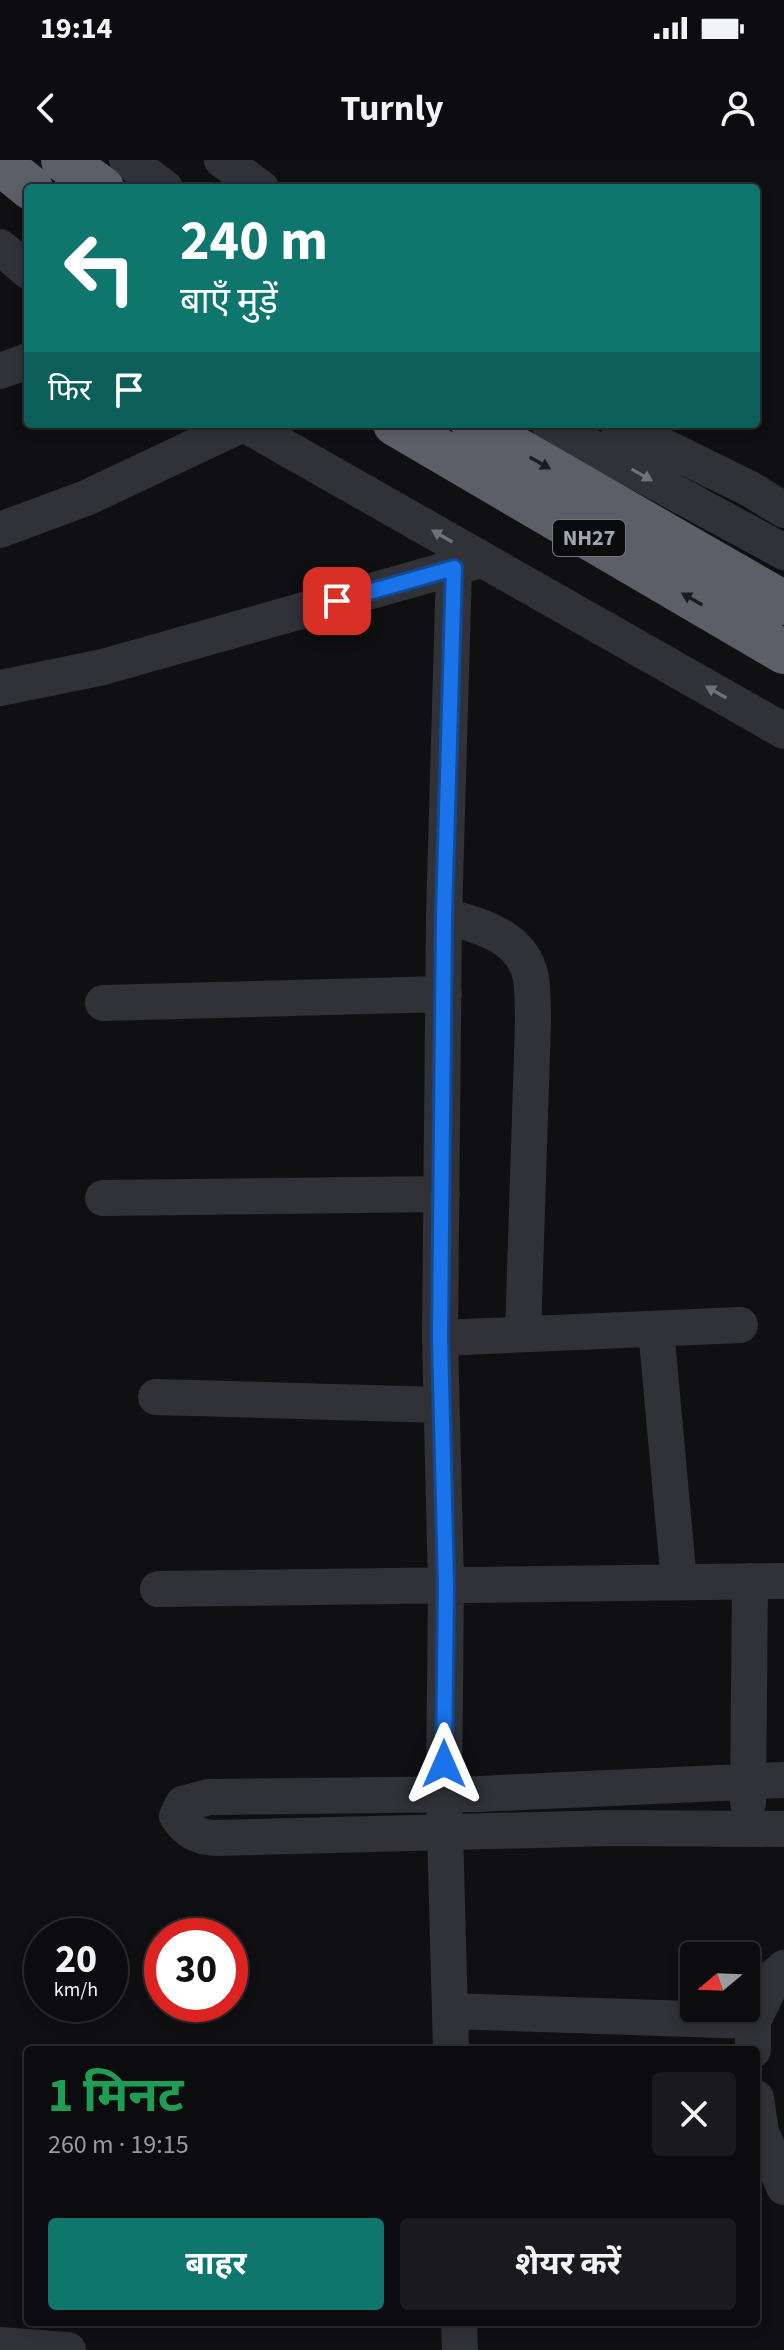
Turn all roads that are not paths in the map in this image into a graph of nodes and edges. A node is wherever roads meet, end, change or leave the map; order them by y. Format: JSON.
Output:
{"nodes":[{"id":1,"x":63,"y":160,"type":"edge"},
{"id":2,"x":127,"y":160,"type":"edge"},
{"id":3,"x":222,"y":160,"type":"edge"},
{"id":4,"x":0,"y":163,"type":"edge"},
{"id":5,"x":26,"y":184,"type":"edge"},
{"id":6,"x":96,"y":184,"type":"edge"},
{"id":7,"x":160,"y":184,"type":"edge"},
{"id":8,"x":255,"y":184,"type":"edge"},
{"id":9,"x":0,"y":247,"type":"edge"},
{"id":10,"x":24,"y":268,"type":"edge"},
{"id":11,"x":24,"y":362,"type":"edge"},
{"id":12,"x":0,"y":371,"type":"edge"},
{"id":13,"x":235,"y":428,"type":"edge"},
{"id":14,"x":250,"y":428,"type":"edge"},
{"id":15,"x":402,"y":428,"type":"edge"},
{"id":16,"x":480,"y":428,"type":"edge"},
{"id":17,"x":560,"y":428,"type":"edge"},
{"id":18,"x":626,"y":428,"type":"edge"},
{"id":19,"x":784,"y":510,"type":"edge"},
{"id":20,"x":0,"y":530,"type":"edge"},
{"id":21,"x":784,"y":552,"type":"edge"},
{"id":22,"x":469,"y":564,"type":"junction"},
{"id":23,"x":784,"y":603,"type":"edge"},
{"id":24,"x":784,"y":652,"type":"edge"},
{"id":25,"x":0,"y":688,"type":"edge"},
{"id":26,"x":784,"y":731,"type":"edge"},
{"id":27,"x":444,"y":916,"type":"junction"},
{"id":28,"x":444,"y":994,"type":"junction"},
{"id":29,"x":103,"y":1003,"type":"dead end"},
{"id":30,"x":442,"y":1194,"type":"junction"},
{"id":31,"x":103,"y":1198,"type":"dead end"},
{"id":32,"x":740,"y":1325,"type":"dead end"},
{"id":33,"x":656,"y":1329,"type":"junction"},
{"id":34,"x":523,"y":1334,"type":"junction"},
{"id":35,"x":440,"y":1338,"type":"junction"},
{"id":36,"x":156,"y":1397,"type":"dead end"},
{"id":37,"x":441,"y":1405,"type":"junction"},
{"id":38,"x":767,"y":1581,"type":"edge"},
{"id":39,"x":679,"y":1582,"type":"junction"},
{"id":40,"x":446,"y":1585,"type":"junction"},
{"id":41,"x":158,"y":1589,"type":"dead end"},
{"id":42,"x":784,"y":1780,"type":"edge"},
{"id":43,"x":748,"y":1782,"type":"junction"},
{"id":44,"x":444,"y":1794,"type":"junction"},
{"id":45,"x":749,"y":1829,"type":"junction"},
{"id":46,"x":784,"y":1829,"type":"edge"},
{"id":47,"x":447,"y":1832,"type":"junction"},
{"id":48,"x":784,"y":1968,"type":"edge"},
{"id":49,"x":450,"y":2011,"type":"junction"},
{"id":50,"x":753,"y":2036,"type":"edge"},
{"id":51,"x":451,"y":2046,"type":"edge"},
{"id":52,"x":760,"y":2125,"type":"edge"},
{"id":53,"x":784,"y":2187,"type":"edge"},
{"id":54,"x":459,"y":2326,"type":"edge"},
{"id":55,"x":0,"y":2345,"type":"edge"},
{"id":56,"x":68,"y":2350,"type":"edge"},
{"id":57,"x":460,"y":2350,"type":"edge"}],
"edges":[{"from":1,"to":6,"type":"highway"},
{"from":2,"to":7,"type":"street"},
{"from":3,"to":8,"type":"street"},
{"from":4,"to":5,"type":"highway"},
{"from":9,"to":10,"type":"street"},
{"from":11,"to":12,"type":"street"},
{"from":13,"to":20,"type":"street"},
{"from":22,"to":14,"type":"street","one_way":true},
{"from":24,"to":15,"type":"highway","number":"NH27","one_way":true},
{"from":16,"to":23,"type":"highway","number":"NH27","one_way":true},
{"from":17,"to":21,"type":"street","one_way":true},
{"from":18,"to":19,"type":"street"},
{"from":22,"to":25,"type":"street"},
{"from":26,"to":22,"type":"street","one_way":true},
{"from":22,"to":27,"type":"street"},
{"from":27,"to":28,"type":"street"},
{"from":27,"to":34,"type":"street"},
{"from":28,"to":29,"type":"street"},
{"from":28,"to":30,"type":"street"},
{"from":30,"to":31,"type":"street"},
{"from":30,"to":35,"type":"street"},
{"from":32,"to":33,"type":"street"},
{"from":33,"to":34,"type":"street"},
{"from":33,"to":39,"type":"street"},
{"from":34,"to":35,"type":"street"},
{"from":35,"to":37,"type":"street"},
{"from":36,"to":37,"type":"street"},
{"from":37,"to":40,"type":"street"},
{"from":38,"to":39,"type":"street"},
{"from":38,"to":43,"type":"street"},
{"from":39,"to":40,"type":"street"},
{"from":40,"to":41,"type":"street"},
{"from":40,"to":44,"type":"street"},
{"from":42,"to":43,"type":"street"},
{"from":43,"to":44,"type":"street"},
{"from":43,"to":45,"type":"street"},
{"from":44,"to":47,"type":"street"},
{"from":44,"to":47,"type":"street"},
{"from":45,"to":46,"type":"street"},
{"from":45,"to":47,"type":"street"},
{"from":47,"to":49,"type":"street"},
{"from":48,"to":50,"type":"street"},
{"from":49,"to":50,"type":"street"},
{"from":49,"to":51,"type":"street"},
{"from":52,"to":53,"type":"street"},
{"from":54,"to":57,"type":"street"},
{"from":55,"to":56,"type":"street"}]}
